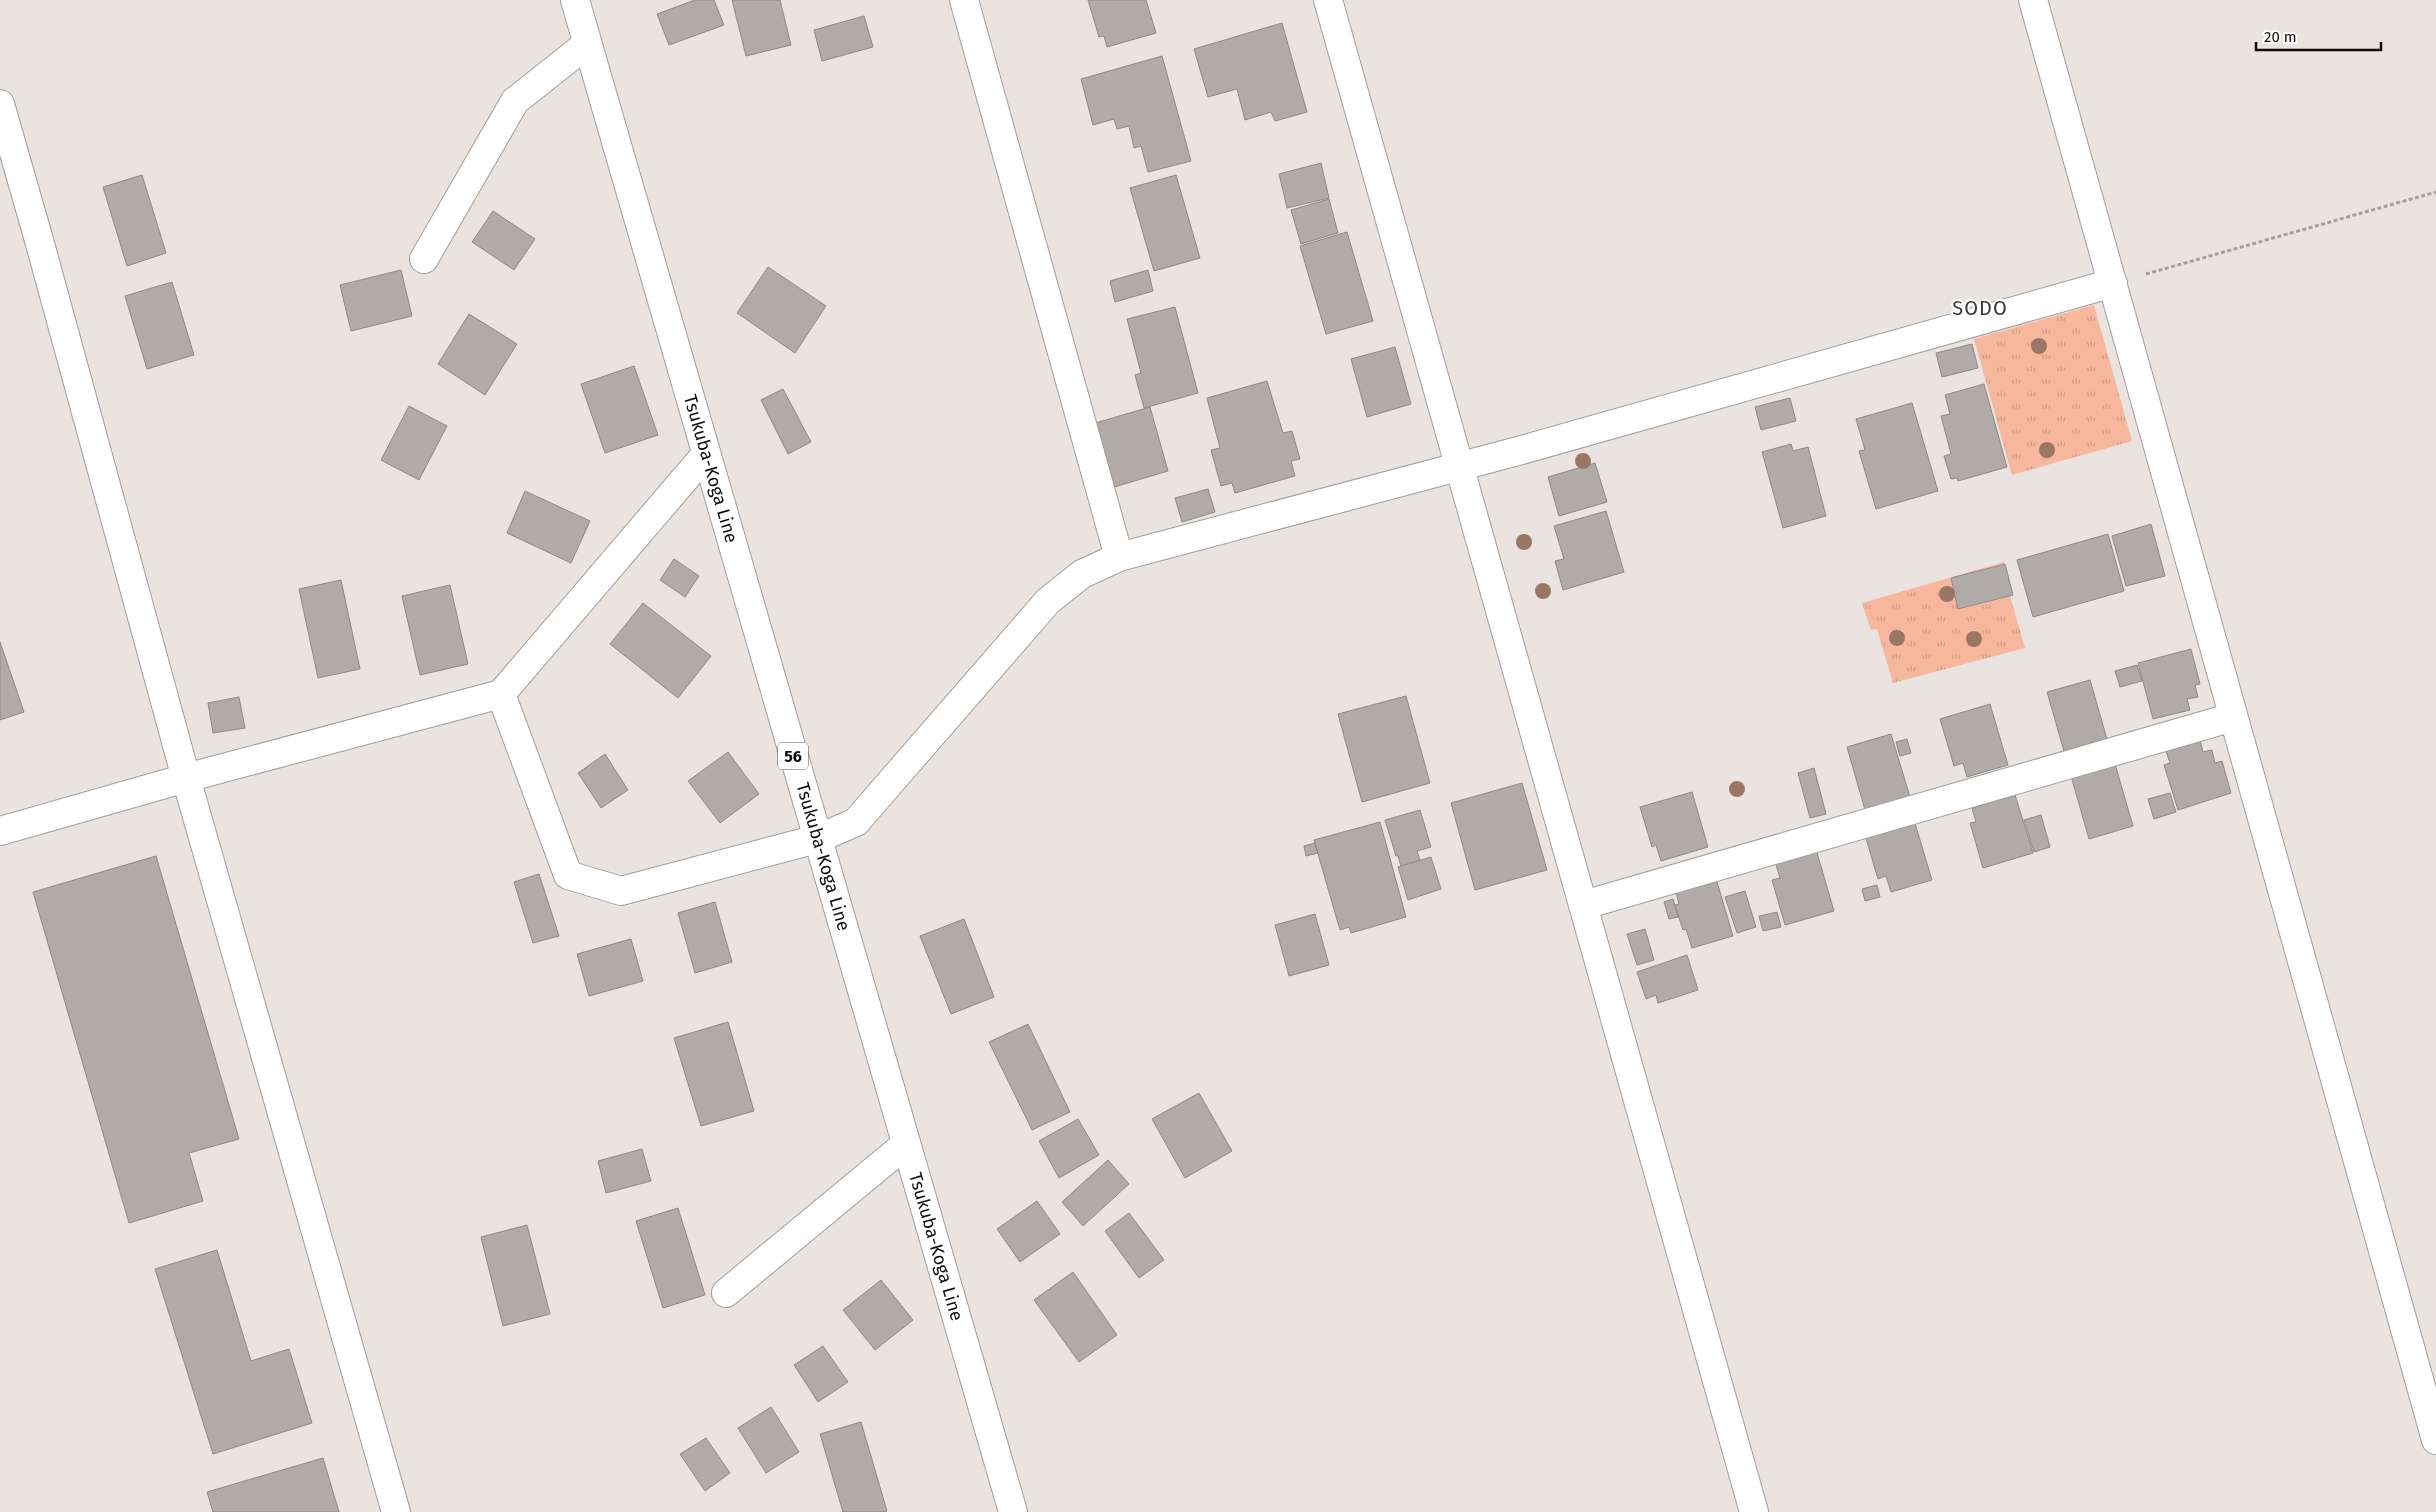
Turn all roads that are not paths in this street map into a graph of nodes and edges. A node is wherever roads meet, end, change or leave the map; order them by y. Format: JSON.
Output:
{"nodes":[{"id":1,"x":575,"y":0,"type":"edge"},
{"id":2,"x":964,"y":0,"type":"edge"},
{"id":3,"x":1328,"y":0,"type":"edge"},
{"id":4,"x":2033,"y":0,"type":"edge"},
{"id":5,"x":587,"y":44,"type":"junction"},
{"id":6,"x":0,"y":104,"type":"edge"},
{"id":7,"x":424,"y":259,"type":"dead end"},
{"id":8,"x":2112,"y":283,"type":"junction"},
{"id":9,"x":706,"y":454,"type":"junction"},
{"id":10,"x":1459,"y":467,"type":"junction"},
{"id":11,"x":1119,"y":557,"type":"junction"},
{"id":12,"x":501,"y":694,"type":"junction"},
{"id":13,"x":2233,"y":717,"type":"junction"},
{"id":14,"x":186,"y":778,"type":"junction"},
{"id":15,"x":0,"y":831,"type":"edge"},
{"id":16,"x":817,"y":839,"type":"junction"},
{"id":17,"x":1584,"y":905,"type":"junction"},
{"id":18,"x":906,"y":1144,"type":"junction"},
{"id":19,"x":726,"y":1293,"type":"dead end"},
{"id":20,"x":2436,"y":1440,"type":"edge"},
{"id":21,"x":396,"y":1512,"type":"edge"},
{"id":22,"x":1013,"y":1512,"type":"edge"},
{"id":23,"x":1754,"y":1512,"type":"edge"}],
"edges":[{"from":1,"to":5,"type":"street","name":"Tsukuba-Koga Line","number":"56"},
{"from":2,"to":11,"type":"street"},
{"from":3,"to":10,"type":"street"},
{"from":4,"to":8,"type":"street"},
{"from":5,"to":7,"type":"street"},
{"from":5,"to":9,"type":"street","name":"Tsukuba-Koga Line","number":"56"},
{"from":6,"to":14,"type":"street"},
{"from":8,"to":10,"type":"street"},
{"from":8,"to":13,"type":"street"},
{"from":9,"to":12,"type":"street"},
{"from":9,"to":16,"type":"street","name":"Tsukuba-Koga Line","number":"56"},
{"from":10,"to":11,"type":"street"},
{"from":10,"to":17,"type":"street"},
{"from":11,"to":16,"type":"street"},
{"from":12,"to":14,"type":"street"},
{"from":12,"to":16,"type":"street"},
{"from":13,"to":17,"type":"street"},
{"from":13,"to":20,"type":"street"},
{"from":14,"to":15,"type":"street"},
{"from":14,"to":21,"type":"street"},
{"from":16,"to":18,"type":"street","name":"Tsukuba-Koga Line","number":"56"},
{"from":17,"to":23,"type":"street"},
{"from":18,"to":19,"type":"street"},
{"from":18,"to":22,"type":"street","name":"Tsukuba-Koga Line","number":"56"}]}
